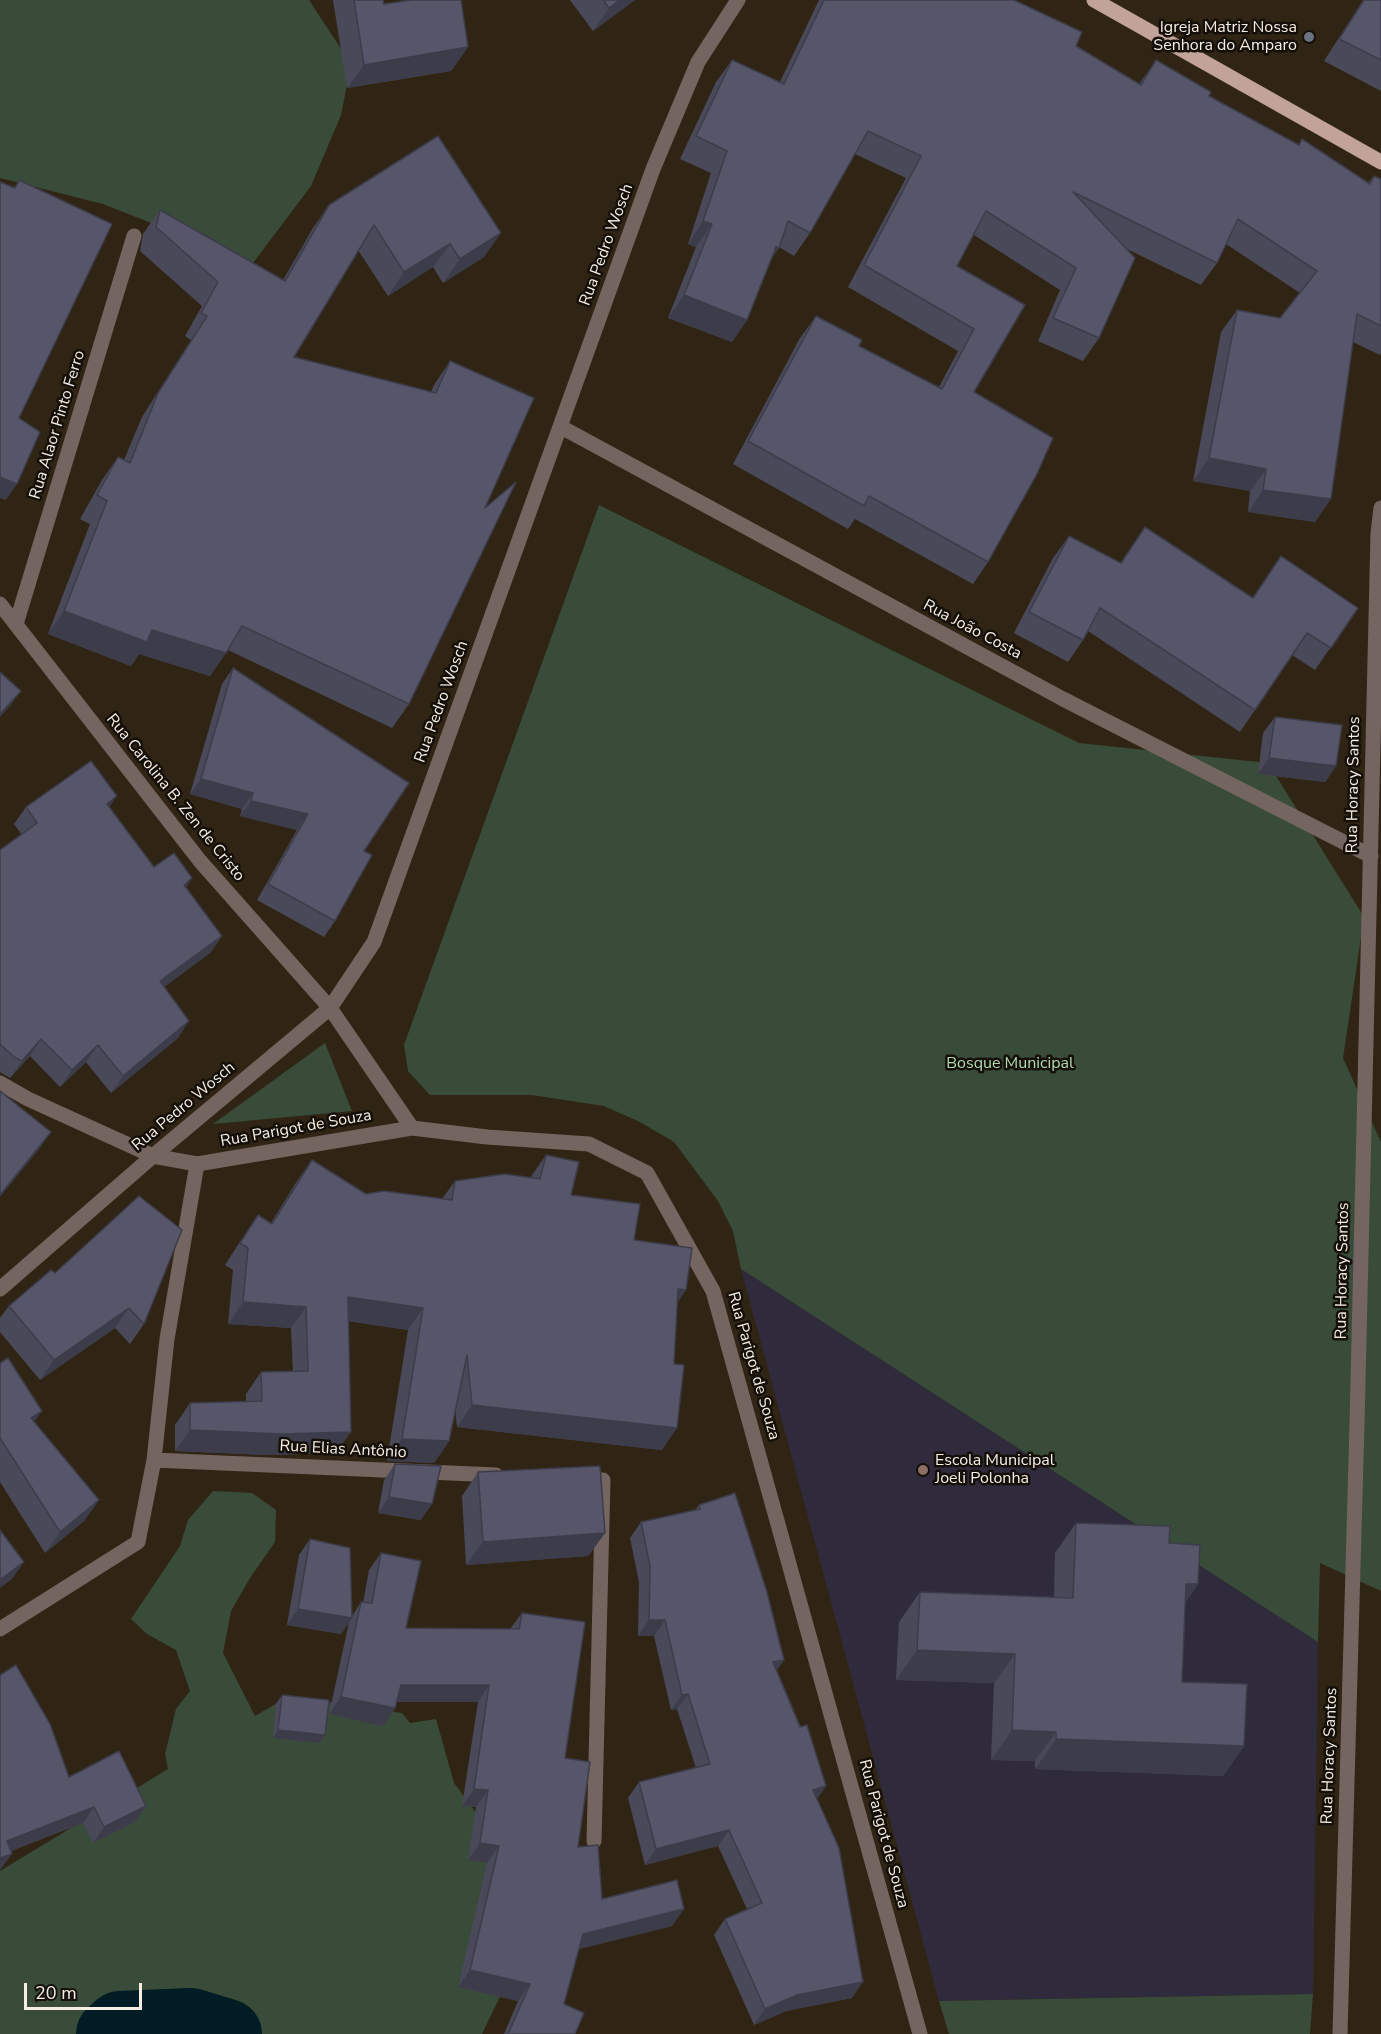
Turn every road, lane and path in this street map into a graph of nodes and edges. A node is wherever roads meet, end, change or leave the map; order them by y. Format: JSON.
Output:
{"nodes":[{"id":1,"x":738,"y":0,"type":"edge"},
{"id":2,"x":1094,"y":0,"type":"edge"},
{"id":3,"x":1381,"y":162,"type":"edge"},
{"id":4,"x":134,"y":236,"type":"dead end"},
{"id":5,"x":561,"y":427,"type":"junction"},
{"id":6,"x":1381,"y":508,"type":"edge"},
{"id":7,"x":0,"y":604,"type":"edge"},
{"id":8,"x":16,"y":624,"type":"junction"},
{"id":9,"x":1371,"y":856,"type":"junction"},
{"id":10,"x":330,"y":1008,"type":"junction"},
{"id":11,"x":0,"y":1083,"type":"edge"},
{"id":12,"x":412,"y":1128,"type":"junction"},
{"id":13,"x":153,"y":1156,"type":"junction"},
{"id":14,"x":197,"y":1164,"type":"junction"},
{"id":15,"x":0,"y":1289,"type":"edge"},
{"id":16,"x":154,"y":1460,"type":"junction"},
{"id":17,"x":508,"y":1476,"type":"edge"},
{"id":18,"x":567,"y":1479,"type":"edge"},
{"id":19,"x":0,"y":1629,"type":"edge"},
{"id":20,"x":594,"y":1841,"type":"dead end"},
{"id":21,"x":920,"y":2034,"type":"edge"},
{"id":22,"x":1340,"y":2034,"type":"edge"}],
"edges":[{"from":1,"to":5,"type":"street","name":"Rua Pedro Wosch"},
{"from":2,"to":3,"type":"main road"},
{"from":4,"to":8,"type":"street","name":"Rua Alaor Pinto Ferro"},
{"from":5,"to":9,"type":"street","name":"Rua João Costa"},
{"from":5,"to":10,"type":"street","name":"Rua Pedro Wosch"},
{"from":6,"to":9,"type":"street","name":"Rua Horacy Santos"},
{"from":7,"to":8,"type":"street","name":"Rua Carolina B. Zen de Cristo"},
{"from":8,"to":10,"type":"street","name":"Rua Carolina B. Zen de Cristo"},
{"from":9,"to":22,"type":"street","name":"Rua Horacy Santos"},
{"from":10,"to":12,"type":"street","name":"Rua Carolina B. Zen de Cristo"},
{"from":10,"to":13,"type":"street","name":"Rua Pedro Wosch"},
{"from":11,"to":13,"type":"street","name":"Rua Parigot de Souza"},
{"from":12,"to":14,"type":"street","name":"Rua Parigot de Souza"},
{"from":12,"to":21,"type":"street","name":"Rua Parigot de Souza"},
{"from":13,"to":14,"type":"street","name":"Rua Parigot de Souza"},
{"from":13,"to":15,"type":"street","name":"Rua Pedro Wosch"},
{"from":14,"to":16,"type":"street"},
{"from":16,"to":17,"type":"street","name":"Rua Elias Antônio"},
{"from":16,"to":19,"type":"street"},
{"from":18,"to":20,"type":"street"}]}
